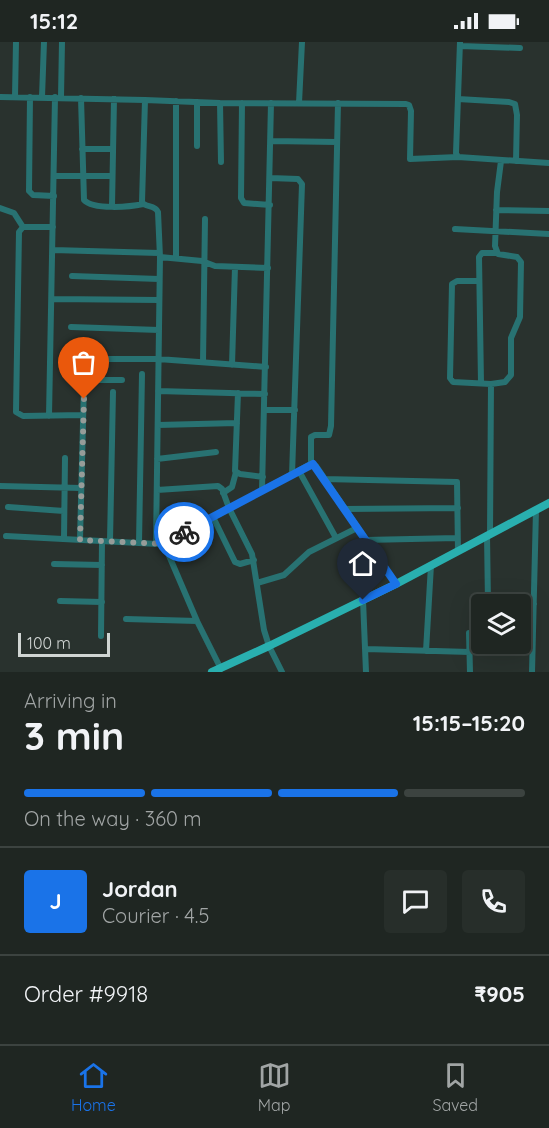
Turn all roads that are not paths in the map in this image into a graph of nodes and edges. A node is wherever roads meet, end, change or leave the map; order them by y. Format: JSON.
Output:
{"nodes":[{"id":1,"x":16,"y":42,"type":"edge"},
{"id":2,"x":44,"y":42,"type":"edge"},
{"id":3,"x":63,"y":42,"type":"edge"},
{"id":4,"x":302,"y":42,"type":"edge"},
{"id":5,"x":460,"y":44,"type":"edge"},
{"id":6,"x":520,"y":48,"type":"dead end"},
{"id":7,"x":0,"y":97,"type":"edge"},
{"id":8,"x":15,"y":97,"type":"junction"},
{"id":9,"x":30,"y":97,"type":"junction"},
{"id":10,"x":42,"y":97,"type":"junction"},
{"id":11,"x":58,"y":97,"type":"junction"},
{"id":12,"x":81,"y":98,"type":"junction"},
{"id":13,"x":114,"y":99,"type":"junction"},
{"id":14,"x":458,"y":99,"type":"junction"},
{"id":15,"x":145,"y":100,"type":"junction"},
{"id":16,"x":176,"y":101,"type":"junction"},
{"id":17,"x":197,"y":102,"type":"junction"},
{"id":18,"x":220,"y":103,"type":"junction"},
{"id":19,"x":242,"y":103,"type":"junction"},
{"id":20,"x":271,"y":103,"type":"junction"},
{"id":21,"x":299,"y":103,"type":"junction"},
{"id":22,"x":338,"y":103,"type":"junction"},
{"id":23,"x":271,"y":141,"type":"junction"},
{"id":24,"x":337,"y":142,"type":"junction"},
{"id":25,"x":197,"y":146,"type":"dead end"},
{"id":26,"x":82,"y":149,"type":"junction"},
{"id":27,"x":112,"y":149,"type":"junction"},
{"id":28,"x":458,"y":157,"type":"junction"},
{"id":29,"x":501,"y":160,"type":"junction"},
{"id":30,"x":516,"y":161,"type":"junction"},
{"id":31,"x":220,"y":162,"type":"dead end"},
{"id":32,"x":549,"y":163,"type":"edge"},
{"id":33,"x":54,"y":176,"type":"junction"},
{"id":34,"x":82,"y":176,"type":"junction"},
{"id":35,"x":112,"y":176,"type":"junction"},
{"id":36,"x":270,"y":178,"type":"junction"},
{"id":37,"x":54,"y":195,"type":"junction"},
{"id":38,"x":143,"y":204,"type":"junction"},
{"id":39,"x":270,"y":204,"type":"junction"},
{"id":40,"x":112,"y":206,"type":"junction"},
{"id":41,"x":0,"y":208,"type":"edge"},
{"id":42,"x":496,"y":210,"type":"junction"},
{"id":43,"x":549,"y":211,"type":"edge"},
{"id":44,"x":205,"y":219,"type":"dead end"},
{"id":45,"x":23,"y":227,"type":"junction"},
{"id":46,"x":53,"y":228,"type":"junction"},
{"id":47,"x":455,"y":229,"type":"dead end"},
{"id":48,"x":495,"y":232,"type":"junction"},
{"id":49,"x":549,"y":234,"type":"edge"},
{"id":50,"x":53,"y":250,"type":"junction"},
{"id":51,"x":497,"y":252,"type":"junction"},
{"id":52,"x":160,"y":255,"type":"junction"},
{"id":53,"x":176,"y":258,"type":"junction"},
{"id":54,"x":205,"y":262,"type":"junction"},
{"id":55,"x":235,"y":267,"type":"junction"},
{"id":56,"x":268,"y":268,"type":"junction"},
{"id":57,"x":72,"y":276,"type":"dead end"},
{"id":58,"x":159,"y":279,"type":"junction"},
{"id":59,"x":479,"y":281,"type":"junction"},
{"id":60,"x":52,"y":299,"type":"junction"},
{"id":61,"x":159,"y":300,"type":"junction"},
{"id":62,"x":71,"y":327,"type":"dead end"},
{"id":63,"x":159,"y":330,"type":"junction"},
{"id":64,"x":93,"y":358,"type":"dead end"},
{"id":65,"x":158,"y":359,"type":"junction"},
{"id":66,"x":203,"y":362,"type":"junction"},
{"id":67,"x":232,"y":365,"type":"junction"},
{"id":68,"x":266,"y":367,"type":"junction"},
{"id":69,"x":142,"y":374,"type":"dead end"},
{"id":70,"x":122,"y":380,"type":"dead end"},
{"id":71,"x":481,"y":383,"type":"junction"},
{"id":72,"x":491,"y":384,"type":"junction"},
{"id":73,"x":158,"y":391,"type":"junction"},
{"id":74,"x":113,"y":392,"type":"dead end"},
{"id":75,"x":238,"y":393,"type":"junction"},
{"id":76,"x":265,"y":394,"type":"junction"},
{"id":77,"x":265,"y":410,"type":"junction"},
{"id":78,"x":295,"y":410,"type":"junction"},
{"id":79,"x":84,"y":415,"type":"junction"},
{"id":80,"x":49,"y":416,"type":"junction"},
{"id":81,"x":237,"y":423,"type":"junction"},
{"id":82,"x":158,"y":425,"type":"junction"},
{"id":83,"x":216,"y":452,"type":"dead end"},
{"id":84,"x":65,"y":458,"type":"dead end"},
{"id":85,"x":157,"y":459,"type":"junction"},
{"id":86,"x":311,"y":464,"type":"junction"},
{"id":87,"x":236,"y":472,"type":"junction"},
{"id":88,"x":295,"y":473,"type":"junction"},
{"id":89,"x":263,"y":477,"type":"junction"},
{"id":90,"x":324,"y":479,"type":"junction"},
{"id":91,"x":0,"y":486,"type":"edge"},
{"id":92,"x":64,"y":487,"type":"junction"},
{"id":93,"x":81,"y":488,"type":"junction"},
{"id":94,"x":157,"y":490,"type":"junction"},
{"id":95,"x":262,"y":490,"type":"junction"},
{"id":96,"x":223,"y":493,"type":"junction"},
{"id":97,"x":549,"y":503,"type":"edge"},
{"id":98,"x":8,"y":507,"type":"dead end"},
{"id":99,"x":229,"y":508,"type":"junction"},
{"id":100,"x":458,"y":508,"type":"junction"},
{"id":101,"x":344,"y":509,"type":"junction"},
{"id":102,"x":536,"y":510,"type":"junction"},
{"id":103,"x":64,"y":511,"type":"junction"},
{"id":104,"x":213,"y":517,"type":"junction"},
{"id":105,"x":357,"y":528,"type":"junction"},
{"id":106,"x":488,"y":534,"type":"junction"},
{"id":107,"x":6,"y":536,"type":"dead end"},
{"id":108,"x":336,"y":538,"type":"junction"},
{"id":109,"x":457,"y":538,"type":"junction"},
{"id":110,"x":64,"y":539,"type":"junction"},
{"id":111,"x":80,"y":540,"type":"junction"},
{"id":112,"x":365,"y":540,"type":"junction"},
{"id":113,"x":102,"y":541,"type":"junction"},
{"id":114,"x":110,"y":541,"type":"junction"},
{"id":115,"x":139,"y":543,"type":"junction"},
{"id":116,"x":156,"y":543,"type":"junction"},
{"id":117,"x":164,"y":544,"type":"junction"},
{"id":118,"x":458,"y":551,"type":"junction"},
{"id":119,"x":254,"y":560,"type":"junction"},
{"id":120,"x":54,"y":564,"type":"dead end"},
{"id":121,"x":102,"y":565,"type":"junction"},
{"id":122,"x":431,"y":565,"type":"junction"},
{"id":123,"x":257,"y":583,"type":"junction"},
{"id":124,"x":396,"y":584,"type":"junction"},
{"id":125,"x":489,"y":594,"type":"edge"},
{"id":126,"x":363,"y":600,"type":"junction"},
{"id":127,"x":60,"y":601,"type":"dead end"},
{"id":128,"x":102,"y":602,"type":"junction"},
{"id":129,"x":534,"y":604,"type":"joint"},
{"id":130,"x":126,"y":619,"type":"dead end"},
{"id":131,"x":197,"y":621,"type":"junction"},
{"id":132,"x":471,"y":633,"type":"edge"},
{"id":133,"x":101,"y":636,"type":"dead end"},
{"id":134,"x":269,"y":646,"type":"junction"},
{"id":135,"x":366,"y":649,"type":"junction"},
{"id":136,"x":426,"y":651,"type":"junction"},
{"id":137,"x":470,"y":652,"type":"junction"},
{"id":138,"x":216,"y":671,"type":"edge"},
{"id":139,"x":282,"y":672,"type":"edge"},
{"id":140,"x":366,"y":672,"type":"edge"},
{"id":141,"x":470,"y":672,"type":"edge"},
{"id":142,"x":532,"y":672,"type":"edge"}],
"edges":[{"from":1,"to":8,"type":"street"},
{"from":2,"to":10,"type":"street"},
{"from":3,"to":11,"type":"street"},
{"from":4,"to":21,"type":"street"},
{"from":5,"to":6,"type":"street"},
{"from":5,"to":14,"type":"street"},
{"from":7,"to":8,"type":"street"},
{"from":8,"to":9,"type":"street"},
{"from":9,"to":10,"type":"street"},
{"from":9,"to":37,"type":"street"},
{"from":10,"to":11,"type":"street"},
{"from":11,"to":12,"type":"street"},
{"from":11,"to":33,"type":"street"},
{"from":12,"to":13,"type":"street"},
{"from":12,"to":26,"type":"street"},
{"from":13,"to":15,"type":"street"},
{"from":13,"to":27,"type":"street"},
{"from":14,"to":28,"type":"street"},
{"from":14,"to":30,"type":"street"},
{"from":15,"to":16,"type":"street"},
{"from":15,"to":38,"type":"street"},
{"from":16,"to":17,"type":"street"},
{"from":16,"to":53,"type":"street"},
{"from":17,"to":18,"type":"street"},
{"from":17,"to":25,"type":"street"},
{"from":18,"to":19,"type":"street"},
{"from":18,"to":31,"type":"street"},
{"from":19,"to":20,"type":"street"},
{"from":19,"to":39,"type":"street"},
{"from":20,"to":21,"type":"street"},
{"from":20,"to":23,"type":"street"},
{"from":21,"to":22,"type":"street"},
{"from":22,"to":24,"type":"street"},
{"from":22,"to":28,"type":"street"},
{"from":23,"to":24,"type":"street"},
{"from":23,"to":36,"type":"street"},
{"from":24,"to":86,"type":"street"},
{"from":26,"to":27,"type":"street"},
{"from":26,"to":34,"type":"street"},
{"from":27,"to":35,"type":"street"},
{"from":28,"to":29,"type":"street"},
{"from":29,"to":30,"type":"street"},
{"from":29,"to":42,"type":"street"},
{"from":30,"to":32,"type":"street"},
{"from":33,"to":34,"type":"street"},
{"from":33,"to":37,"type":"street"},
{"from":34,"to":35,"type":"street"},
{"from":34,"to":40,"type":"street"},
{"from":35,"to":40,"type":"street"},
{"from":36,"to":39,"type":"street"},
{"from":36,"to":78,"type":"street"},
{"from":37,"to":46,"type":"street"},
{"from":38,"to":40,"type":"street"},
{"from":38,"to":52,"type":"street"},
{"from":39,"to":56,"type":"street"},
{"from":41,"to":45,"type":"street"},
{"from":42,"to":43,"type":"street"},
{"from":42,"to":48,"type":"street"},
{"from":44,"to":54,"type":"street"},
{"from":45,"to":46,"type":"street"},
{"from":45,"to":80,"type":"street"},
{"from":46,"to":50,"type":"street"},
{"from":47,"to":48,"type":"street"},
{"from":48,"to":49,"type":"street"},
{"from":48,"to":51,"type":"street"},
{"from":50,"to":52,"type":"street"},
{"from":50,"to":60,"type":"street"},
{"from":51,"to":59,"type":"street"},
{"from":51,"to":72,"type":"street"},
{"from":52,"to":53,"type":"street"},
{"from":52,"to":58,"type":"street"},
{"from":53,"to":54,"type":"street"},
{"from":54,"to":55,"type":"street"},
{"from":54,"to":66,"type":"street"},
{"from":55,"to":56,"type":"street"},
{"from":55,"to":67,"type":"street"},
{"from":56,"to":68,"type":"street"},
{"from":57,"to":58,"type":"street"},
{"from":58,"to":61,"type":"street"},
{"from":59,"to":71,"type":"street"},
{"from":59,"to":71,"type":"street"},
{"from":60,"to":61,"type":"street"},
{"from":60,"to":80,"type":"street"},
{"from":61,"to":63,"type":"street"},
{"from":62,"to":63,"type":"street"},
{"from":63,"to":65,"type":"street"},
{"from":64,"to":65,"type":"street"},
{"from":65,"to":66,"type":"street"},
{"from":65,"to":73,"type":"street"},
{"from":66,"to":67,"type":"street"},
{"from":67,"to":68,"type":"street"},
{"from":68,"to":76,"type":"street"},
{"from":69,"to":115,"type":"street"},
{"from":70,"to":79,"type":"street"},
{"from":71,"to":72,"type":"street"},
{"from":72,"to":106,"type":"street"},
{"from":73,"to":75,"type":"street"},
{"from":73,"to":82,"type":"street"},
{"from":74,"to":114,"type":"street"},
{"from":75,"to":76,"type":"street"},
{"from":75,"to":81,"type":"street"},
{"from":76,"to":77,"type":"street"},
{"from":77,"to":78,"type":"street"},
{"from":77,"to":89,"type":"street"},
{"from":78,"to":88,"type":"street"},
{"from":79,"to":80,"type":"street"},
{"from":79,"to":93,"type":"street"},
{"from":81,"to":82,"type":"street"},
{"from":81,"to":87,"type":"street"},
{"from":82,"to":85,"type":"street"},
{"from":83,"to":85,"type":"street"},
{"from":84,"to":92,"type":"street"},
{"from":85,"to":94,"type":"street"},
{"from":86,"to":88,"type":"street"},
{"from":86,"to":90,"type":"street"},
{"from":87,"to":89,"type":"street"},
{"from":87,"to":96,"type":"street"},
{"from":88,"to":95,"type":"street"},
{"from":88,"to":108,"type":"street"},
{"from":89,"to":95,"type":"street"},
{"from":90,"to":100,"type":"street"},
{"from":90,"to":101,"type":"street"},
{"from":91,"to":92,"type":"street"},
{"from":92,"to":93,"type":"street"},
{"from":92,"to":103,"type":"street"},
{"from":93,"to":111,"type":"street"},
{"from":94,"to":96,"type":"street"},
{"from":94,"to":116,"type":"street"},
{"from":95,"to":99,"type":"street"},
{"from":96,"to":99,"type":"street"},
{"from":97,"to":102,"type":"main road"},
{"from":98,"to":103,"type":"street"},
{"from":99,"to":104,"type":"street"},
{"from":99,"to":119,"type":"street"},
{"from":100,"to":101,"type":"street"},
{"from":100,"to":109,"type":"street"},
{"from":101,"to":105,"type":"street"},
{"from":102,"to":106,"type":"main road"},
{"from":102,"to":129,"type":"street"},
{"from":103,"to":110,"type":"street"},
{"from":104,"to":117,"type":"street"},
{"from":104,"to":119,"type":"street"},
{"from":105,"to":108,"type":"street"},
{"from":105,"to":112,"type":"street"},
{"from":106,"to":118,"type":"main road"},
{"from":106,"to":125,"type":"street"},
{"from":107,"to":110,"type":"street"},
{"from":108,"to":123,"type":"street"},
{"from":109,"to":112,"type":"street"},
{"from":109,"to":118,"type":"street"},
{"from":110,"to":111,"type":"street"},
{"from":111,"to":113,"type":"street"},
{"from":112,"to":124,"type":"street"},
{"from":113,"to":114,"type":"street"},
{"from":113,"to":121,"type":"street"},
{"from":114,"to":115,"type":"street"},
{"from":115,"to":116,"type":"street"},
{"from":116,"to":117,"type":"street"},
{"from":117,"to":131,"type":"street"},
{"from":118,"to":122,"type":"main road"},
{"from":119,"to":123,"type":"street"},
{"from":120,"to":121,"type":"street"},
{"from":121,"to":128,"type":"street"},
{"from":122,"to":124,"type":"main road"},
{"from":122,"to":136,"type":"street"},
{"from":123,"to":134,"type":"street"},
{"from":124,"to":126,"type":"main road"},
{"from":126,"to":134,"type":"main road"},
{"from":126,"to":135,"type":"street"},
{"from":127,"to":128,"type":"street"},
{"from":128,"to":133,"type":"street"},
{"from":129,"to":142,"type":"street"},
{"from":130,"to":131,"type":"street"},
{"from":131,"to":138,"type":"street"},
{"from":132,"to":137,"type":"street"},
{"from":134,"to":138,"type":"main road"},
{"from":134,"to":139,"type":"street"},
{"from":135,"to":136,"type":"street"},
{"from":135,"to":140,"type":"street"},
{"from":136,"to":137,"type":"street"},
{"from":137,"to":141,"type":"street"}]}
